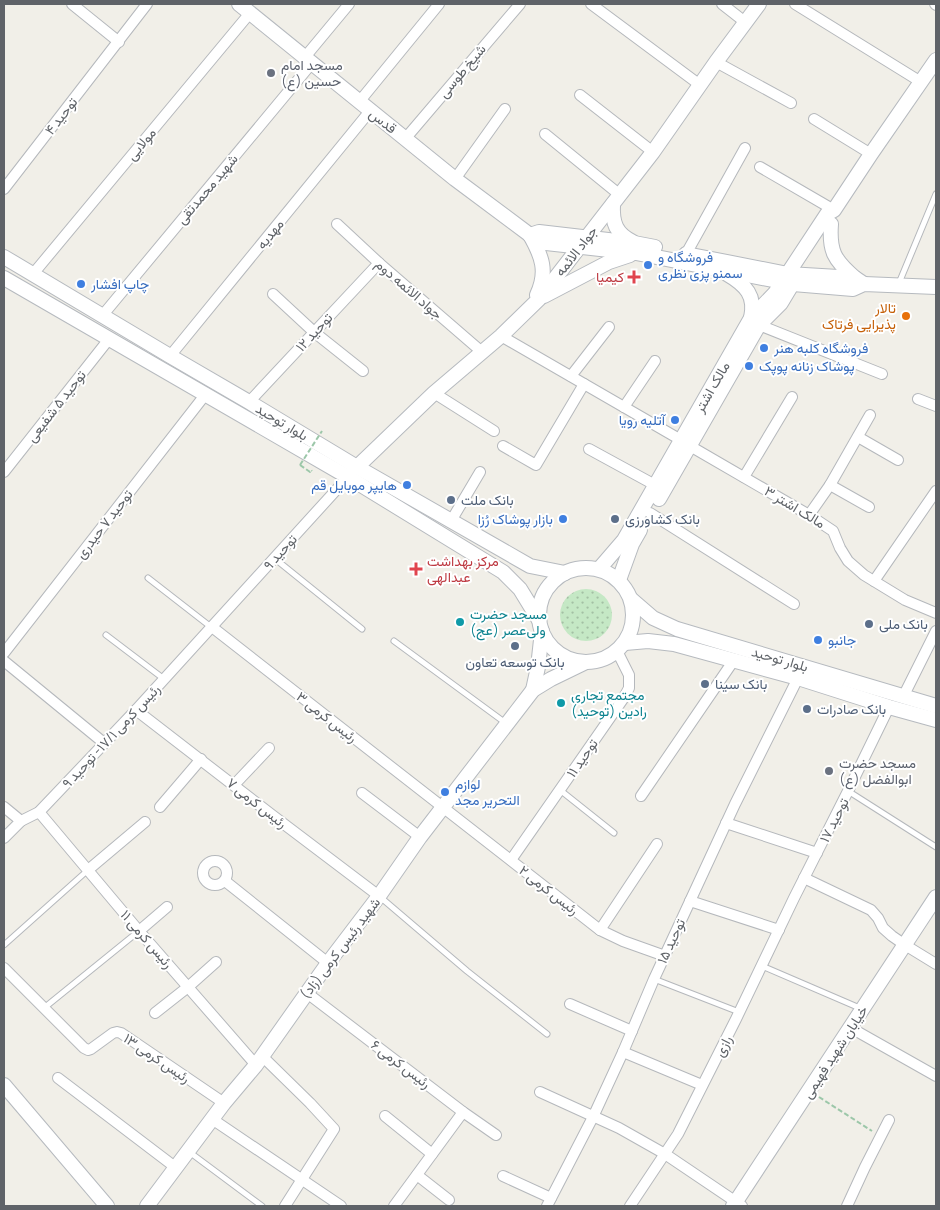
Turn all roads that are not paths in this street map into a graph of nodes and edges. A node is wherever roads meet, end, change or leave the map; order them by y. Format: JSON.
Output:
{"nodes":[{"id":1,"x":72,"y":4,"type":"edge"},
{"id":2,"x":147,"y":4,"type":"edge"},
{"id":3,"x":239,"y":4,"type":"edge"},
{"id":4,"x":349,"y":4,"type":"edge"},
{"id":5,"x":439,"y":4,"type":"edge"},
{"id":6,"x":520,"y":4,"type":"edge"},
{"id":7,"x":591,"y":4,"type":"edge"},
{"id":8,"x":722,"y":4,"type":"edge"},
{"id":9,"x":760,"y":4,"type":"edge"},
{"id":10,"x":795,"y":4,"type":"edge"},
{"id":11,"x":250,"y":13,"type":"junction"},
{"id":12,"x":745,"y":22,"type":"junction"},
{"id":13,"x":119,"y":42,"type":"junction"},
{"id":14,"x":308,"y":60,"type":"junction"},
{"id":15,"x":716,"y":62,"type":"junction"},
{"id":16,"x":935,"y":64,"type":"edge"},
{"id":17,"x":921,"y":82,"type":"junction"},
{"id":18,"x":700,"y":85,"type":"junction"},
{"id":19,"x":580,"y":95,"type":"dead end"},
{"id":20,"x":359,"y":102,"type":"junction"},
{"id":21,"x":792,"y":103,"type":"dead end"},
{"id":22,"x":505,"y":109,"type":"dead end"},
{"id":23,"x":370,"y":111,"type":"junction"},
{"id":24,"x":814,"y":120,"type":"dead end"},
{"id":25,"x":545,"y":134,"type":"dead end"},
{"id":26,"x":405,"y":139,"type":"junction"},
{"id":27,"x":745,"y":148,"type":"dead end"},
{"id":28,"x":653,"y":152,"type":"junction"},
{"id":29,"x":871,"y":154,"type":"junction"},
{"id":30,"x":760,"y":168,"type":"dead end"},
{"id":31,"x":455,"y":179,"type":"junction"},
{"id":32,"x":4,"y":189,"type":"edge"},
{"id":33,"x":936,"y":194,"type":"edge"},
{"id":34,"x":616,"y":200,"type":"junction"},
{"id":35,"x":832,"y":217,"type":"junction"},
{"id":36,"x":598,"y":222,"type":"junction"},
{"id":37,"x":337,"y":224,"type":"dead end"},
{"id":38,"x":551,"y":233,"type":"junction"},
{"id":39,"x":530,"y":235,"type":"junction"},
{"id":40,"x":582,"y":242,"type":"junction"},
{"id":41,"x":635,"y":248,"type":"junction"},
{"id":42,"x":802,"y":252,"type":"junction"},
{"id":43,"x":686,"y":254,"type":"junction"},
{"id":44,"x":4,"y":257,"type":"edge"},
{"id":45,"x":379,"y":263,"type":"junction"},
{"id":46,"x":763,"y":268,"type":"junction"},
{"id":47,"x":720,"y":270,"type":"junction"},
{"id":48,"x":32,"y":274,"type":"junction"},
{"id":49,"x":791,"y":279,"type":"junction"},
{"id":50,"x":859,"y":281,"type":"junction"},
{"id":51,"x":6,"y":284,"type":"edge"},
{"id":52,"x":899,"y":285,"type":"junction"},
{"id":53,"x":818,"y":286,"type":"junction"},
{"id":54,"x":936,"y":287,"type":"edge"},
{"id":55,"x":273,"y":294,"type":"dead end"},
{"id":56,"x":781,"y":302,"type":"junction"},
{"id":57,"x":535,"y":303,"type":"junction"},
{"id":58,"x":102,"y":316,"type":"junction"},
{"id":59,"x":755,"y":322,"type":"junction"},
{"id":60,"x":609,"y":327,"type":"dead end"},
{"id":61,"x":314,"y":332,"type":"junction"},
{"id":62,"x":501,"y":336,"type":"junction"},
{"id":63,"x":109,"y":339,"type":"junction"},
{"id":64,"x":482,"y":352,"type":"junction"},
{"id":65,"x":170,"y":356,"type":"junction"},
{"id":66,"x":655,"y":361,"type":"dead end"},
{"id":67,"x":363,"y":371,"type":"dead end"},
{"id":68,"x":882,"y":374,"type":"dead end"},
{"id":69,"x":571,"y":376,"type":"junction"},
{"id":70,"x":584,"y":384,"type":"junction"},
{"id":71,"x":434,"y":393,"type":"junction"},
{"id":72,"x":205,"y":395,"type":"junction"},
{"id":73,"x":792,"y":397,"type":"dead end"},
{"id":74,"x":918,"y":398,"type":"dead end"},
{"id":75,"x":249,"y":402,"type":"junction"},
{"id":76,"x":936,"y":406,"type":"edge"},
{"id":77,"x":624,"y":407,"type":"junction"},
{"id":78,"x":870,"y":416,"type":"dead end"},
{"id":79,"x":494,"y":431,"type":"dead end"},
{"id":80,"x":858,"y":437,"type":"junction"},
{"id":81,"x":686,"y":443,"type":"junction"},
{"id":82,"x":503,"y":446,"type":"dead end"},
{"id":83,"x":589,"y":449,"type":"dead end"},
{"id":84,"x":898,"y":460,"type":"dead end"},
{"id":85,"x":4,"y":472,"type":"edge"},
{"id":86,"x":352,"y":472,"type":"junction"},
{"id":87,"x":480,"y":472,"type":"dead end"},
{"id":88,"x":744,"y":477,"type":"junction"},
{"id":89,"x":830,"y":484,"type":"junction"},
{"id":90,"x":656,"y":485,"type":"junction"},
{"id":91,"x":936,"y":491,"type":"edge"},
{"id":92,"x":869,"y":507,"type":"dead end"},
{"id":93,"x":650,"y":513,"type":"junction"},
{"id":94,"x":809,"y":514,"type":"junction"},
{"id":95,"x":451,"y":521,"type":"junction"},
{"id":96,"x":274,"y":558,"type":"junction"},
{"id":97,"x":599,"y":569,"type":"junction"},
{"id":98,"x":565,"y":573,"type":"junction"},
{"id":99,"x":148,"y":578,"type":"dead end"},
{"id":100,"x":619,"y":580,"type":"junction"},
{"id":101,"x":874,"y":581,"type":"junction"},
{"id":102,"x":631,"y":599,"type":"junction"},
{"id":103,"x":794,"y":604,"type":"dead end"},
{"id":104,"x":936,"y":613,"type":"edge"},
{"id":105,"x":540,"y":626,"type":"junction"},
{"id":106,"x":212,"y":627,"type":"junction"},
{"id":107,"x":362,"y":629,"type":"dead end"},
{"id":108,"x":936,"y":631,"type":"edge"},
{"id":109,"x":106,"y":635,"type":"dead end"},
{"id":110,"x":394,"y":640,"type":"dead end"},
{"id":111,"x":621,"y":647,"type":"junction"},
{"id":112,"x":4,"y":653,"type":"edge"},
{"id":113,"x":734,"y":660,"type":"junction"},
{"id":114,"x":4,"y":661,"type":"edge"},
{"id":115,"x":586,"y":662,"type":"junction"},
{"id":116,"x":798,"y":678,"type":"junction"},
{"id":117,"x":164,"y":679,"type":"junction"},
{"id":118,"x":533,"y":690,"type":"junction"},
{"id":119,"x":903,"y":697,"type":"junction"},
{"id":120,"x":889,"y":706,"type":"junction"},
{"id":121,"x":936,"y":706,"type":"edge"},
{"id":122,"x":136,"y":710,"type":"junction"},
{"id":123,"x":936,"y":720,"type":"edge"},
{"id":124,"x":507,"y":724,"type":"junction"},
{"id":125,"x":104,"y":743,"type":"junction"},
{"id":126,"x":269,"y":748,"type":"dead end"},
{"id":127,"x":201,"y":760,"type":"junction"},
{"id":128,"x":234,"y":785,"type":"junction"},
{"id":129,"x":560,"y":790,"type":"junction"},
{"id":130,"x":848,"y":791,"type":"junction"},
{"id":131,"x":362,"y":793,"type":"dead end"},
{"id":132,"x":641,"y":796,"type":"dead end"},
{"id":133,"x":443,"y":806,"type":"junction"},
{"id":134,"x":4,"y":807,"type":"edge"},
{"id":135,"x":160,"y":808,"type":"dead end"},
{"id":136,"x":39,"y":812,"type":"junction"},
{"id":137,"x":21,"y":821,"type":"junction"},
{"id":138,"x":145,"y":822,"type":"dead end"},
{"id":139,"x":726,"y":823,"type":"junction"},
{"id":140,"x":614,"y":833,"type":"dead end"},
{"id":141,"x":420,"y":836,"type":"junction"},
{"id":142,"x":4,"y":838,"type":"edge"},
{"id":143,"x":657,"y":844,"type":"dead end"},
{"id":144,"x":936,"y":847,"type":"edge"},
{"id":145,"x":817,"y":853,"type":"junction"},
{"id":146,"x":511,"y":860,"type":"junction"},
{"id":147,"x":88,"y":870,"type":"junction"},
{"id":148,"x":804,"y":878,"type":"junction"},
{"id":149,"x":225,"y":881,"type":"dead end"},
{"id":150,"x":379,"y":896,"type":"junction"},
{"id":151,"x":936,"y":897,"type":"edge"},
{"id":152,"x":690,"y":901,"type":"junction"},
{"id":153,"x":167,"y":907,"type":"dead end"},
{"id":154,"x":600,"y":930,"type":"junction"},
{"id":155,"x":779,"y":930,"type":"junction"},
{"id":156,"x":139,"y":931,"type":"junction"},
{"id":157,"x":4,"y":945,"type":"edge"},
{"id":158,"x":904,"y":945,"type":"junction"},
{"id":159,"x":665,"y":956,"type":"junction"},
{"id":160,"x":216,"y":962,"type":"dead end"},
{"id":161,"x":328,"y":963,"type":"junction"},
{"id":162,"x":936,"y":964,"type":"edge"},
{"id":163,"x":762,"y":966,"type":"junction"},
{"id":164,"x":4,"y":968,"type":"edge"},
{"id":165,"x":654,"y":980,"type":"junction"},
{"id":166,"x":188,"y":987,"type":"junction"},
{"id":167,"x":307,"y":993,"type":"junction"},
{"id":168,"x":570,"y":1004,"type":"dead end"},
{"id":169,"x":44,"y":1008,"type":"junction"},
{"id":170,"x":863,"y":1009,"type":"junction"},
{"id":171,"x":740,"y":1012,"type":"junction"},
{"id":172,"x":155,"y":1013,"type":"dead end"},
{"id":173,"x":851,"y":1028,"type":"junction"},
{"id":174,"x":632,"y":1031,"type":"junction"},
{"id":175,"x":547,"y":1034,"type":"dead end"},
{"id":176,"x":623,"y":1052,"type":"junction"},
{"id":177,"x":259,"y":1060,"type":"junction"},
{"id":178,"x":936,"y":1076,"type":"edge"},
{"id":179,"x":58,"y":1078,"type":"dead end"},
{"id":180,"x":4,"y":1085,"type":"edge"},
{"id":181,"x":702,"y":1085,"type":"junction"},
{"id":182,"x":540,"y":1092,"type":"dead end"},
{"id":183,"x":224,"y":1103,"type":"junction"},
{"id":184,"x":463,"y":1112,"type":"junction"},
{"id":185,"x":385,"y":1116,"type":"dead end"},
{"id":186,"x":593,"y":1117,"type":"junction"},
{"id":187,"x":212,"y":1119,"type":"junction"},
{"id":188,"x":889,"y":1120,"type":"dead end"},
{"id":189,"x":496,"y":1135,"type":"dead end"},
{"id":190,"x":188,"y":1151,"type":"junction"},
{"id":191,"x":432,"y":1154,"type":"junction"},
{"id":192,"x":665,"y":1154,"type":"junction"},
{"id":193,"x":175,"y":1167,"type":"junction"},
{"id":194,"x":417,"y":1175,"type":"junction"},
{"id":195,"x":503,"y":1176,"type":"dead end"},
{"id":196,"x":302,"y":1179,"type":"junction"},
{"id":197,"x":449,"y":1200,"type":"dead end"},
{"id":198,"x":549,"y":1202,"type":"edge"},
{"id":199,"x":152,"y":1205,"type":"edge"},
{"id":200,"x":737,"y":1205,"type":"edge"},
{"id":201,"x":107,"y":1206,"type":"edge"},
{"id":202,"x":262,"y":1206,"type":"edge"},
{"id":203,"x":286,"y":1206,"type":"edge"},
{"id":204,"x":341,"y":1206,"type":"edge"},
{"id":205,"x":394,"y":1206,"type":"edge"},
{"id":206,"x":630,"y":1206,"type":"edge"},
{"id":207,"x":847,"y":1206,"type":"edge"}],
"edges":[{"from":1,"to":13,"type":"street"},
{"from":2,"to":13,"type":"street","name":"توحید ۴"},
{"from":3,"to":11,"type":"main road","name":"قدس"},
{"from":4,"to":14,"type":"street","name":"شهید محمدتقی"},
{"from":5,"to":20,"type":"street"},
{"from":6,"to":26,"type":"street","name":"شیخ طوسی"},
{"from":7,"to":18,"type":"street"},
{"from":8,"to":12,"type":"street"},
{"from":9,"to":12,"type":"main road","name":"جواد الائمه"},
{"from":10,"to":17,"type":"street"},
{"from":11,"to":14,"type":"main road","name":"قدس"},
{"from":11,"to":48,"type":"street","name":"مولایی"},
{"from":12,"to":15,"type":"main road","name":"جواد الائمه"},
{"from":13,"to":32,"type":"street","name":"توحید ۴"},
{"from":14,"to":20,"type":"main road","name":"قدس"},
{"from":14,"to":58,"type":"street","name":"شهید محمدتقی"},
{"from":15,"to":18,"type":"main road","name":"جواد الائمه"},
{"from":15,"to":21,"type":"street"},
{"from":16,"to":17,"type":"main road","name":"مالک اشتر"},
{"from":17,"to":29,"type":"main road","name":"مالک اشتر"},
{"from":18,"to":28,"type":"main road","name":"جواد الائمه"},
{"from":19,"to":28,"type":"street"},
{"from":20,"to":23,"type":"main road","name":"قدس"},
{"from":22,"to":31,"type":"street"},
{"from":23,"to":26,"type":"main road","name":"قدس"},
{"from":23,"to":65,"type":"street","name":"مهدیه"},
{"from":24,"to":29,"type":"street"},
{"from":25,"to":34,"type":"street"},
{"from":26,"to":31,"type":"main road","name":"قدس"},
{"from":27,"to":43,"type":"street"},
{"from":28,"to":34,"type":"main road","name":"جواد الائمه"},
{"from":29,"to":35,"type":"main road","name":"مالک اشتر"},
{"from":30,"to":35,"type":"street"},
{"from":31,"to":39,"type":"main road","name":"قدس"},
{"from":33,"to":52,"type":"lane"},
{"from":34,"to":36,"type":"main road","name":"جواد الائمه"},
{"from":34,"to":41,"type":"main road"},
{"from":35,"to":42,"type":"main road","name":"مالک اشتر"},
{"from":35,"to":49,"type":"main road","name":"مالک اشتر"},
{"from":35,"to":50,"type":"main road"},
{"from":36,"to":38,"type":"main road"},
{"from":36,"to":40,"type":"main road","name":"جواد الائمه"},
{"from":37,"to":45,"type":"street","name":"جواد الائمه دوم"},
{"from":38,"to":39,"type":"main road"},
{"from":38,"to":40,"type":"main road"},
{"from":39,"to":40,"type":"main road","name":"قدس"},
{"from":39,"to":57,"type":"main road"},
{"from":40,"to":41,"type":"main road"},
{"from":40,"to":57,"type":"main road","name":"جواد الائمه"},
{"from":41,"to":43,"type":"main road"},
{"from":41,"to":47,"type":"main road"},
{"from":41,"to":57,"type":"main road"},
{"from":42,"to":46,"type":"main road"},
{"from":42,"to":49,"type":"main road","name":"مالک اشتر"},
{"from":43,"to":46,"type":"main road"},
{"from":44,"to":48,"type":"main road","name":"بلوار توحید"},
{"from":45,"to":61,"type":"street","name":"توحید ۱۲"},
{"from":45,"to":64,"type":"street","name":"جواد الائمه دوم"},
{"from":46,"to":49,"type":"main road"},
{"from":47,"to":49,"type":"main road"},
{"from":47,"to":59,"type":"main road"},
{"from":48,"to":58,"type":"main road","name":"بلوار توحید"},
{"from":49,"to":50,"type":"main road"},
{"from":49,"to":53,"type":"main road"},
{"from":49,"to":56,"type":"main road","name":"مالک اشتر"},
{"from":49,"to":59,"type":"main road","name":"مالک اشتر"},
{"from":50,"to":52,"type":"main road"},
{"from":50,"to":53,"type":"main road"},
{"from":51,"to":63,"type":"main road","name":"بلوار توحید"},
{"from":52,"to":54,"type":"main road"},
{"from":53,"to":56,"type":"main road"},
{"from":55,"to":61,"type":"street"},
{"from":56,"to":59,"type":"main road","name":"مالک اشتر"},
{"from":57,"to":62,"type":"main road","name":"جواد الائمه"},
{"from":58,"to":65,"type":"main road","name":"بلوار توحید"},
{"from":59,"to":68,"type":"street"},
{"from":59,"to":81,"type":"main road","name":"مالک اشتر"},
{"from":60,"to":69,"type":"street"},
{"from":61,"to":67,"type":"street"},
{"from":61,"to":75,"type":"street","name":"توحید ۱۲"},
{"from":62,"to":64,"type":"main road","name":"جواد الائمه"},
{"from":62,"to":69,"type":"street","name":"مالک اشتر ۳"},
{"from":63,"to":72,"type":"main road","name":"بلوار توحید"},
{"from":63,"to":85,"type":"street","name":"توحید ۵ شفیعی"},
{"from":64,"to":71,"type":"main road","name":"جواد الائمه"},
{"from":65,"to":75,"type":"main road","name":"بلوار توحید"},
{"from":66,"to":77,"type":"street"},
{"from":69,"to":70,"type":"street","name":"مالک اشتر ۳"},
{"from":70,"to":77,"type":"street","name":"مالک اشتر ۳"},
{"from":70,"to":82,"type":"street"},
{"from":71,"to":79,"type":"street"},
{"from":71,"to":86,"type":"main road","name":"جواد الائمه"},
{"from":72,"to":86,"type":"main road","name":"بلوار توحید"},
{"from":72,"to":112,"type":"street","name":"توحید ۷ حیدری"},
{"from":73,"to":88,"type":"street"},
{"from":74,"to":76,"type":"street"},
{"from":75,"to":86,"type":"main road","name":"بلوار توحید"},
{"from":77,"to":81,"type":"street","name":"مالک اشتر ۳"},
{"from":78,"to":80,"type":"street"},
{"from":80,"to":84,"type":"street"},
{"from":80,"to":89,"type":"street"},
{"from":81,"to":88,"type":"street","name":"مالک اشتر ۳"},
{"from":81,"to":90,"type":"main road","name":"مالک اشتر"},
{"from":81,"to":93,"type":"main road","name":"مالک اشتر"},
{"from":83,"to":90,"type":"street"},
{"from":86,"to":95,"type":"main road","name":"بلوار توحید"},
{"from":86,"to":96,"type":"street","name":"توحید ۹"},
{"from":86,"to":105,"type":"main road","name":"بلوار توحید"},
{"from":87,"to":95,"type":"street"},
{"from":88,"to":94,"type":"street","name":"مالک اشتر ۳"},
{"from":89,"to":92,"type":"street"},
{"from":89,"to":94,"type":"street"},
{"from":90,"to":97,"type":"main road","name":"مالک اشتر"},
{"from":91,"to":101,"type":"street"},
{"from":93,"to":100,"type":"main road","name":"مالک اشتر"},
{"from":93,"to":103,"type":"street"},
{"from":94,"to":101,"type":"street","name":"مالک اشتر ۳"},
{"from":95,"to":98,"type":"main road","name":"بلوار توحید"},
{"from":96,"to":106,"type":"street","name":"توحید ۹"},
{"from":96,"to":107,"type":"lane"},
{"from":97,"to":98,"type":"main road"},
{"from":97,"to":100,"type":"main road"},
{"from":98,"to":105,"type":"main road"},
{"from":99,"to":106,"type":"lane"},
{"from":100,"to":102,"type":"main road"},
{"from":101,"to":104,"type":"street","name":"مالک اشتر ۳"},
{"from":102,"to":111,"type":"main road"},
{"from":102,"to":119,"type":"main road","name":"بلوار توحید"},
{"from":105,"to":115,"type":"main road"},
{"from":105,"to":118,"type":"main road"},
{"from":106,"to":117,"type":"street","name":"رئیس کرمی ۱۷/۱- توحید ۹"},
{"from":106,"to":133,"type":"street","name":"رئیس کرمی ۳"},
{"from":108,"to":119,"type":"street"},
{"from":109,"to":117,"type":"lane"},
{"from":110,"to":124,"type":"lane"},
{"from":111,"to":113,"type":"main road","name":"بلوار توحید"},
{"from":111,"to":115,"type":"main road"},
{"from":111,"to":129,"type":"street","name":"توحید ۱۱"},
{"from":113,"to":116,"type":"main road","name":"بلوار توحید"},
{"from":113,"to":132,"type":"street"},
{"from":114,"to":125,"type":"street"},
{"from":115,"to":118,"type":"main road"},
{"from":116,"to":120,"type":"main road","name":"بلوار توحید"},
{"from":116,"to":139,"type":"street","name":"توحید ۱۵"},
{"from":117,"to":122,"type":"street","name":"رئیس کرمی ۱۷/۱- توحید ۹"},
{"from":118,"to":124,"type":"main road","name":"شهید رئیس کرمی (زاد)"},
{"from":119,"to":121,"type":"main road","name":"بلوار توحید"},
{"from":120,"to":123,"type":"main road","name":"بلوار توحید"},
{"from":120,"to":130,"type":"street","name":"توحید ۱۷"},
{"from":122,"to":125,"type":"street","name":"رئیس کرمی ۱۷/۱- توحید ۹"},
{"from":122,"to":127,"type":"street","name":"رئیس کرمی ۷"},
{"from":124,"to":133,"type":"main road","name":"شهید رئیس کرمی (زاد)"},
{"from":125,"to":136,"type":"street","name":"رئیس کرمی ۱۷/۱- توحید ۹"},
{"from":126,"to":128,"type":"street"},
{"from":127,"to":128,"type":"street","name":"رئیس کرمی ۷"},
{"from":127,"to":135,"type":"street"},
{"from":128,"to":150,"type":"street","name":"رئیس کرمی ۷"},
{"from":129,"to":140,"type":"lane"},
{"from":129,"to":146,"type":"street","name":"توحید ۱۱"},
{"from":130,"to":144,"type":"lane"},
{"from":130,"to":145,"type":"street","name":"توحید ۱۷"},
{"from":131,"to":141,"type":"street"},
{"from":133,"to":141,"type":"main road","name":"شهید رئیس کرمی (زاد)"},
{"from":133,"to":146,"type":"street","name":"رئیس کرمی ۲"},
{"from":134,"to":137,"type":"street"},
{"from":136,"to":137,"type":"street","name":"رئیس کرمی ۱۷/۱- توحید ۹"},
{"from":136,"to":147,"type":"street","name":"رئیس کرمی ۱۱"},
{"from":137,"to":142,"type":"street","name":"رئیس کرمی ۱۷/۱- توحید ۹"},
{"from":138,"to":147,"type":"street"},
{"from":139,"to":145,"type":"street"},
{"from":139,"to":152,"type":"street","name":"توحید ۱۵"},
{"from":141,"to":150,"type":"main road","name":"شهید رئیس کرمی (زاد)"},
{"from":143,"to":154,"type":"street"},
{"from":145,"to":148,"type":"street","name":"توحید ۱۷"},
{"from":146,"to":154,"type":"street","name":"رئیس کرمی ۲"},
{"from":147,"to":156,"type":"street","name":"رئیس کرمی ۱۱"},
{"from":147,"to":157,"type":"lane"},
{"from":148,"to":155,"type":"street","name":"رازی"},
{"from":148,"to":158,"type":"street"},
{"from":149,"to":161,"type":"street"},
{"from":150,"to":161,"type":"main road","name":"شهید رئیس کرمی (زاد)"},
{"from":150,"to":175,"type":"lane"},
{"from":151,"to":158,"type":"main road","name":"خیابان شهید فهیمی"},
{"from":152,"to":155,"type":"street"},
{"from":152,"to":159,"type":"street","name":"توحید ۱۵"},
{"from":153,"to":156,"type":"street"},
{"from":154,"to":159,"type":"street","name":"رئیس کرمی ۲"},
{"from":155,"to":163,"type":"street","name":"رازی"},
{"from":156,"to":166,"type":"street","name":"رئیس کرمی ۱۱"},
{"from":156,"to":169,"type":"lane"},
{"from":158,"to":162,"type":"street"},
{"from":158,"to":170,"type":"main road","name":"خیابان شهید فهیمی"},
{"from":159,"to":165,"type":"street","name":"توحید ۱۵"},
{"from":160,"to":166,"type":"street"},
{"from":161,"to":167,"type":"main road","name":"شهید رئیس کرمی (زاد)"},
{"from":163,"to":170,"type":"lane"},
{"from":163,"to":171,"type":"street","name":"رازی"},
{"from":164,"to":169,"type":"street","name":"رئیس کرمی ۱۳"},
{"from":165,"to":171,"type":"lane"},
{"from":165,"to":174,"type":"street","name":"توحید ۱۵"},
{"from":166,"to":172,"type":"street"},
{"from":166,"to":177,"type":"street","name":"رئیس کرمی ۱۱"},
{"from":167,"to":177,"type":"main road","name":"شهید رئیس کرمی (زاد)"},
{"from":167,"to":184,"type":"street","name":"رئیس کرمی ۶"},
{"from":168,"to":174,"type":"street"},
{"from":169,"to":183,"type":"street","name":"رئیس کرمی ۱۳"},
{"from":170,"to":173,"type":"main road","name":"خیابان شهید فهیمی"},
{"from":171,"to":181,"type":"street","name":"رازی"},
{"from":173,"to":178,"type":"street"},
{"from":173,"to":200,"type":"main road","name":"خیابان شهید فهیمی"},
{"from":174,"to":176,"type":"street","name":"توحید ۱۵"},
{"from":176,"to":181,"type":"street"},
{"from":176,"to":186,"type":"street","name":"توحید ۱۵"},
{"from":177,"to":183,"type":"main road","name":"شهید رئیس کرمی (زاد)"},
{"from":177,"to":196,"type":"street","name":"رئیس کرمی ۱۱"},
{"from":179,"to":193,"type":"street"},
{"from":180,"to":201,"type":"main road"},
{"from":181,"to":192,"type":"street","name":"رازی"},
{"from":182,"to":186,"type":"street"},
{"from":183,"to":187,"type":"main road","name":"شهید رئیس کرمی (زاد)"},
{"from":184,"to":189,"type":"street","name":"رئیس کرمی ۶"},
{"from":184,"to":191,"type":"street"},
{"from":185,"to":191,"type":"street"},
{"from":186,"to":192,"type":"street"},
{"from":186,"to":198,"type":"street","name":"توحید ۱۵"},
{"from":187,"to":190,"type":"main road","name":"شهید رئیس کرمی (زاد)"},
{"from":187,"to":196,"type":"street"},
{"from":188,"to":207,"type":"street"},
{"from":190,"to":193,"type":"main road","name":"شهید رئیس کرمی (زاد)"},
{"from":190,"to":202,"type":"lane"},
{"from":191,"to":194,"type":"street"},
{"from":192,"to":200,"type":"street"},
{"from":192,"to":206,"type":"street","name":"رازی"},
{"from":193,"to":199,"type":"main road","name":"شهید رئیس کرمی (زاد)"},
{"from":194,"to":197,"type":"street"},
{"from":194,"to":205,"type":"street"},
{"from":195,"to":198,"type":"street"},
{"from":196,"to":203,"type":"street"},
{"from":196,"to":204,"type":"street"}]}
